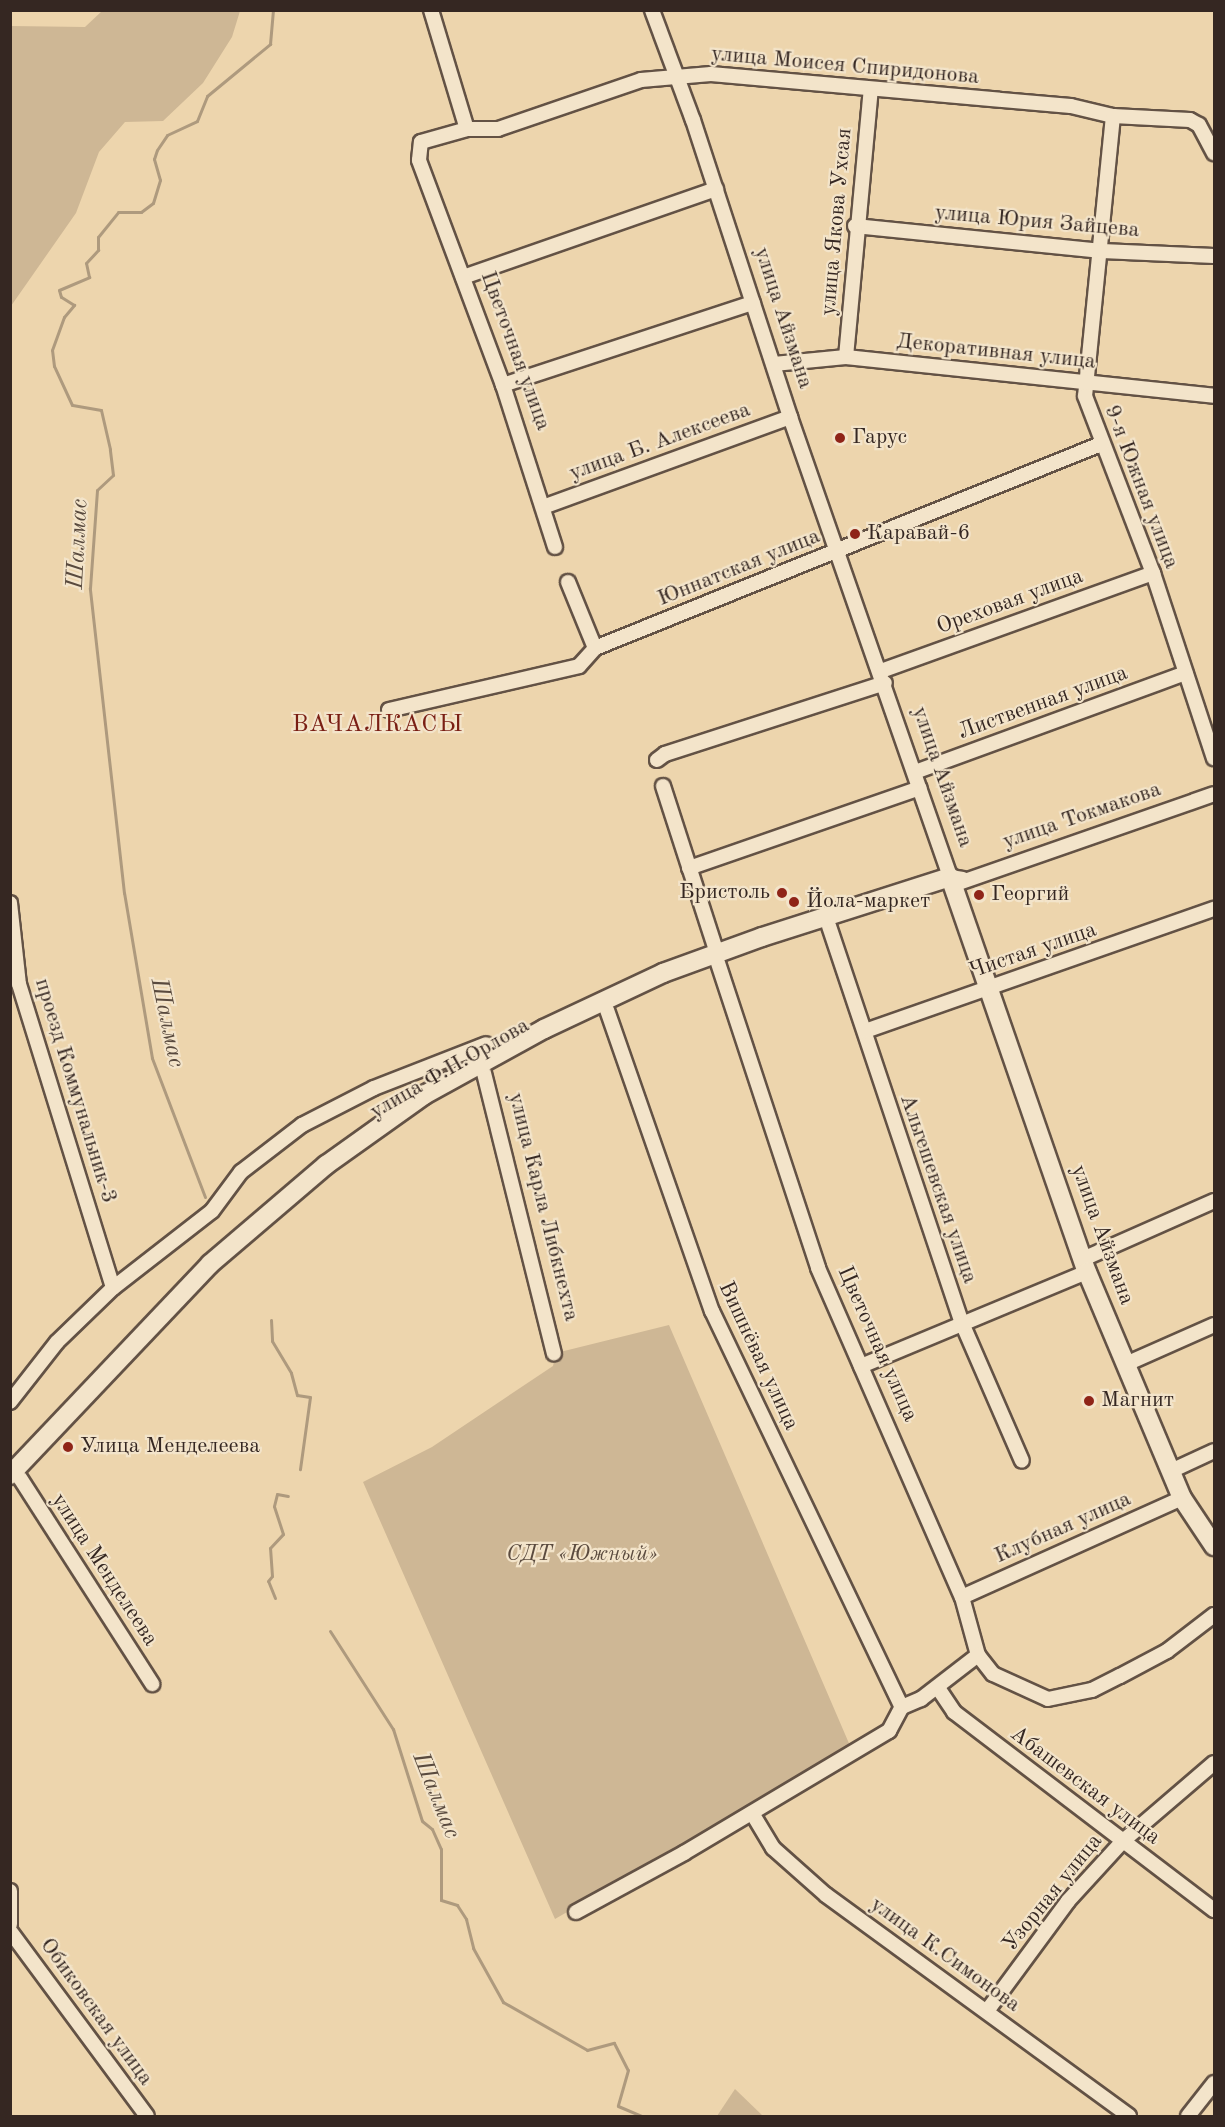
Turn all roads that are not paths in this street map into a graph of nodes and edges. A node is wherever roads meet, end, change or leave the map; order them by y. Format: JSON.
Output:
{"nodes":[{"id":1,"x":431,"y":10,"type":"edge"},
{"id":2,"x":652,"y":10,"type":"edge"},
{"id":3,"x":679,"y":79,"type":"junction"},
{"id":4,"x":871,"y":90,"type":"junction"},
{"id":5,"x":1113,"y":116,"type":"junction"},
{"id":6,"x":467,"y":129,"type":"junction"},
{"id":7,"x":1215,"y":153,"type":"edge"},
{"id":8,"x":425,"y":173,"type":"joint"},
{"id":9,"x":716,"y":189,"type":"junction"},
{"id":10,"x":855,"y":226,"type":"junction"},
{"id":11,"x":1102,"y":251,"type":"junction"},
{"id":12,"x":1215,"y":256,"type":"edge"},
{"id":13,"x":463,"y":277,"type":"junction"},
{"id":14,"x":753,"y":303,"type":"junction"},
{"id":15,"x":846,"y":357,"type":"junction"},
{"id":16,"x":774,"y":364,"type":"junction"},
{"id":17,"x":1086,"y":383,"type":"junction"},
{"id":18,"x":503,"y":385,"type":"junction"},
{"id":19,"x":1215,"y":396,"type":"edge"},
{"id":20,"x":790,"y":417,"type":"junction"},
{"id":21,"x":1101,"y":444,"type":"junction"},
{"id":22,"x":543,"y":507,"type":"junction"},
{"id":23,"x":555,"y":547,"type":"dead end"},
{"id":24,"x":840,"y":550,"type":"junction"},
{"id":25,"x":1153,"y":573,"type":"junction"},
{"id":26,"x":568,"y":582,"type":"dead end"},
{"id":27,"x":595,"y":648,"type":"junction"},
{"id":28,"x":1185,"y":673,"type":"junction"},
{"id":29,"x":883,"y":677,"type":"junction"},
{"id":30,"x":389,"y":710,"type":"dead end"},
{"id":31,"x":1215,"y":758,"type":"edge"},
{"id":32,"x":657,"y":760,"type":"dead end"},
{"id":33,"x":915,"y":772,"type":"junction"},
{"id":34,"x":663,"y":786,"type":"dead end"},
{"id":35,"x":920,"y":788,"type":"junction"},
{"id":36,"x":1215,"y":794,"type":"edge"},
{"id":37,"x":689,"y":868,"type":"junction"},
{"id":38,"x":955,"y":880,"type":"junction"},
{"id":39,"x":10,"y":903,"type":"edge"},
{"id":40,"x":1215,"y":909,"type":"edge"},
{"id":41,"x":829,"y":926,"type":"junction"},
{"id":42,"x":718,"y":958,"type":"junction"},
{"id":43,"x":990,"y":989,"type":"junction"},
{"id":44,"x":607,"y":1010,"type":"junction"},
{"id":45,"x":865,"y":1031,"type":"junction"},
{"id":46,"x":488,"y":1061,"type":"junction"},
{"id":47,"x":1215,"y":1201,"type":"edge"},
{"id":48,"x":1085,"y":1265,"type":"junction"},
{"id":49,"x":113,"y":1288,"type":"junction"},
{"id":50,"x":962,"y":1323,"type":"junction"},
{"id":51,"x":1215,"y":1325,"type":"edge"},
{"id":52,"x":554,"y":1353,"type":"dead end"},
{"id":53,"x":1126,"y":1364,"type":"junction"},
{"id":54,"x":861,"y":1366,"type":"junction"},
{"id":55,"x":10,"y":1402,"type":"edge"},
{"id":56,"x":1215,"y":1451,"type":"edge"},
{"id":57,"x":1022,"y":1461,"type":"dead end"},
{"id":58,"x":1171,"y":1471,"type":"junction"},
{"id":59,"x":13,"y":1475,"type":"edge"},
{"id":60,"x":1182,"y":1498,"type":"junction"},
{"id":61,"x":1215,"y":1546,"type":"edge"},
{"id":62,"x":962,"y":1597,"type":"junction"},
{"id":63,"x":1215,"y":1616,"type":"edge"},
{"id":64,"x":978,"y":1655,"type":"junction"},
{"id":65,"x":152,"y":1684,"type":"dead end"},
{"id":66,"x":938,"y":1688,"type":"junction"},
{"id":67,"x":902,"y":1707,"type":"junction"},
{"id":68,"x":1215,"y":1762,"type":"edge"},
{"id":69,"x":752,"y":1813,"type":"junction"},
{"id":70,"x":1123,"y":1841,"type":"junction"},
{"id":71,"x":11,"y":1894,"type":"edge"},
{"id":72,"x":1215,"y":1910,"type":"edge"},
{"id":73,"x":576,"y":1912,"type":"dead end"},
{"id":74,"x":10,"y":1924,"type":"edge"},
{"id":75,"x":10,"y":1932,"type":"edge"},
{"id":76,"x":987,"y":2011,"type":"junction"},
{"id":77,"x":1215,"y":2083,"type":"edge"},
{"id":78,"x":147,"y":2116,"type":"edge"},
{"id":79,"x":1130,"y":2116,"type":"edge"},
{"id":80,"x":1188,"y":2116,"type":"edge"}],
"edges":[{"from":1,"to":6,"type":"street"},
{"from":2,"to":3,"type":"street","name":"улица Айзмана"},
{"from":3,"to":4,"type":"street","name":"улица Моисея Спиридонова"},
{"from":3,"to":6,"type":"street","name":"улица Моисея Спиридонова"},
{"from":3,"to":9,"type":"street","name":"улица Айзмана"},
{"from":4,"to":5,"type":"street","name":"улица Моисея Спиридонова"},
{"from":4,"to":10,"type":"street","name":"улица Якова Ухсая"},
{"from":5,"to":7,"type":"street","name":"улица Моисея Спиридонова"},
{"from":5,"to":11,"type":"street","name":"9-я Южная улица"},
{"from":6,"to":8,"type":"street","name":"улица Моисея Спиридонова"},
{"from":8,"to":13,"type":"street","name":"Цветочная улица"},
{"from":9,"to":13,"type":"street"},
{"from":9,"to":14,"type":"street","name":"улица Айзмана"},
{"from":10,"to":11,"type":"street","name":"улица Юрия Зайцева"},
{"from":10,"to":15,"type":"street","name":"улица Якова Ухсая"},
{"from":11,"to":12,"type":"street","name":"улица Юрия Зайцева"},
{"from":11,"to":17,"type":"street","name":"9-я Южная улица"},
{"from":13,"to":18,"type":"street","name":"Цветочная улица"},
{"from":14,"to":16,"type":"street","name":"улица Айзмана"},
{"from":14,"to":18,"type":"street"},
{"from":15,"to":16,"type":"street","name":"Декоративная улица"},
{"from":15,"to":17,"type":"street","name":"Декоративная улица"},
{"from":16,"to":20,"type":"street","name":"улица Айзмана"},
{"from":17,"to":19,"type":"street","name":"Декоративная улица"},
{"from":17,"to":21,"type":"street","name":"9-я Южная улица"},
{"from":18,"to":22,"type":"street","name":"Цветочная улица"},
{"from":20,"to":22,"type":"street","name":"улица Б. Алексеева"},
{"from":20,"to":24,"type":"street","name":"улица Айзмана"},
{"from":21,"to":24,"type":"street","name":"Юннатская улица"},
{"from":21,"to":25,"type":"street","name":"9-я Южная улица"},
{"from":22,"to":23,"type":"street","name":"Цветочная улица"},
{"from":24,"to":27,"type":"street","name":"Юннатская улица"},
{"from":24,"to":29,"type":"street","name":"улица Айзмана"},
{"from":25,"to":28,"type":"street","name":"9-я Южная улица"},
{"from":25,"to":29,"type":"street","name":"Ореховая улица"},
{"from":26,"to":27,"type":"street"},
{"from":27,"to":30,"type":"street","name":"Юннатская улица"},
{"from":28,"to":31,"type":"street","name":"9-я Южная улица"},
{"from":28,"to":33,"type":"street","name":"Лиственная улица"},
{"from":29,"to":32,"type":"street","name":"Ореховая улица"},
{"from":29,"to":33,"type":"street","name":"улица Айзмана"},
{"from":33,"to":35,"type":"street","name":"улица Айзмана"},
{"from":34,"to":37,"type":"street","name":"Цветочная улица"},
{"from":35,"to":37,"type":"street"},
{"from":35,"to":38,"type":"street","name":"улица Айзмана"},
{"from":36,"to":38,"type":"street","name":"улица Токмакова"},
{"from":37,"to":42,"type":"street","name":"Цветочная улица"},
{"from":38,"to":41,"type":"street","name":"улица Ф.Н.Орлова"},
{"from":38,"to":42,"type":"street","name":"улица Ф.Н.Орлова"},
{"from":38,"to":43,"type":"street","name":"улица Айзмана"},
{"from":39,"to":49,"type":"street","name":"проезд Коммунальник-3"},
{"from":40,"to":43,"type":"street","name":"Чистая улица"},
{"from":41,"to":42,"type":"street","name":"улица Ф.Н.Орлова"},
{"from":41,"to":45,"type":"street","name":"Альгешевская улица"},
{"from":42,"to":44,"type":"street","name":"улица Ф.Н.Орлова"},
{"from":42,"to":46,"type":"street","name":"улица Ф.Н.Орлова"},
{"from":42,"to":54,"type":"street","name":"Цветочная улица"},
{"from":43,"to":45,"type":"street","name":"Чистая улица"},
{"from":43,"to":48,"type":"street","name":"улица Айзмана"},
{"from":44,"to":46,"type":"street","name":"улица Ф.Н.Орлова"},
{"from":44,"to":67,"type":"street","name":"Вишнёвая улица"},
{"from":45,"to":50,"type":"street","name":"Альгешевская улица"},
{"from":46,"to":49,"type":"street"},
{"from":46,"to":52,"type":"street","name":"улица Карла Либкнехта"},
{"from":46,"to":59,"type":"street","name":"улица Ф.Н.Орлова"},
{"from":47,"to":48,"type":"street"},
{"from":48,"to":50,"type":"street"},
{"from":48,"to":53,"type":"street","name":"улица Айзмана"},
{"from":49,"to":55,"type":"street"},
{"from":50,"to":54,"type":"street"},
{"from":50,"to":57,"type":"street","name":"Альгешевская улица"},
{"from":51,"to":53,"type":"street"},
{"from":53,"to":58,"type":"street","name":"улица Айзмана"},
{"from":54,"to":62,"type":"street","name":"Цветочная улица"},
{"from":56,"to":58,"type":"street"},
{"from":58,"to":60,"type":"street","name":"улица Айзмана"},
{"from":59,"to":65,"type":"street","name":"улица Менделеева"},
{"from":60,"to":61,"type":"street","name":"улица Айзмана"},
{"from":60,"to":62,"type":"street","name":"Клубная улица"},
{"from":62,"to":64,"type":"street","name":"Цветочная улица"},
{"from":63,"to":64,"type":"street","name":"Цветочная улица"},
{"from":64,"to":66,"type":"street"},
{"from":66,"to":67,"type":"street"},
{"from":66,"to":70,"type":"street","name":"Абашевская улица"},
{"from":67,"to":69,"type":"street"},
{"from":68,"to":70,"type":"street","name":"Узорная улица"},
{"from":69,"to":73,"type":"street"},
{"from":69,"to":76,"type":"street","name":"улица К.Симонова"},
{"from":70,"to":72,"type":"street","name":"Абашевская улица"},
{"from":70,"to":76,"type":"street","name":"Узорная улица"},
{"from":71,"to":74,"type":"street"},
{"from":75,"to":78,"type":"street","name":"Обиковская улица"},
{"from":76,"to":79,"type":"street","name":"улица К.Симонова"},
{"from":77,"to":80,"type":"street"}]}
